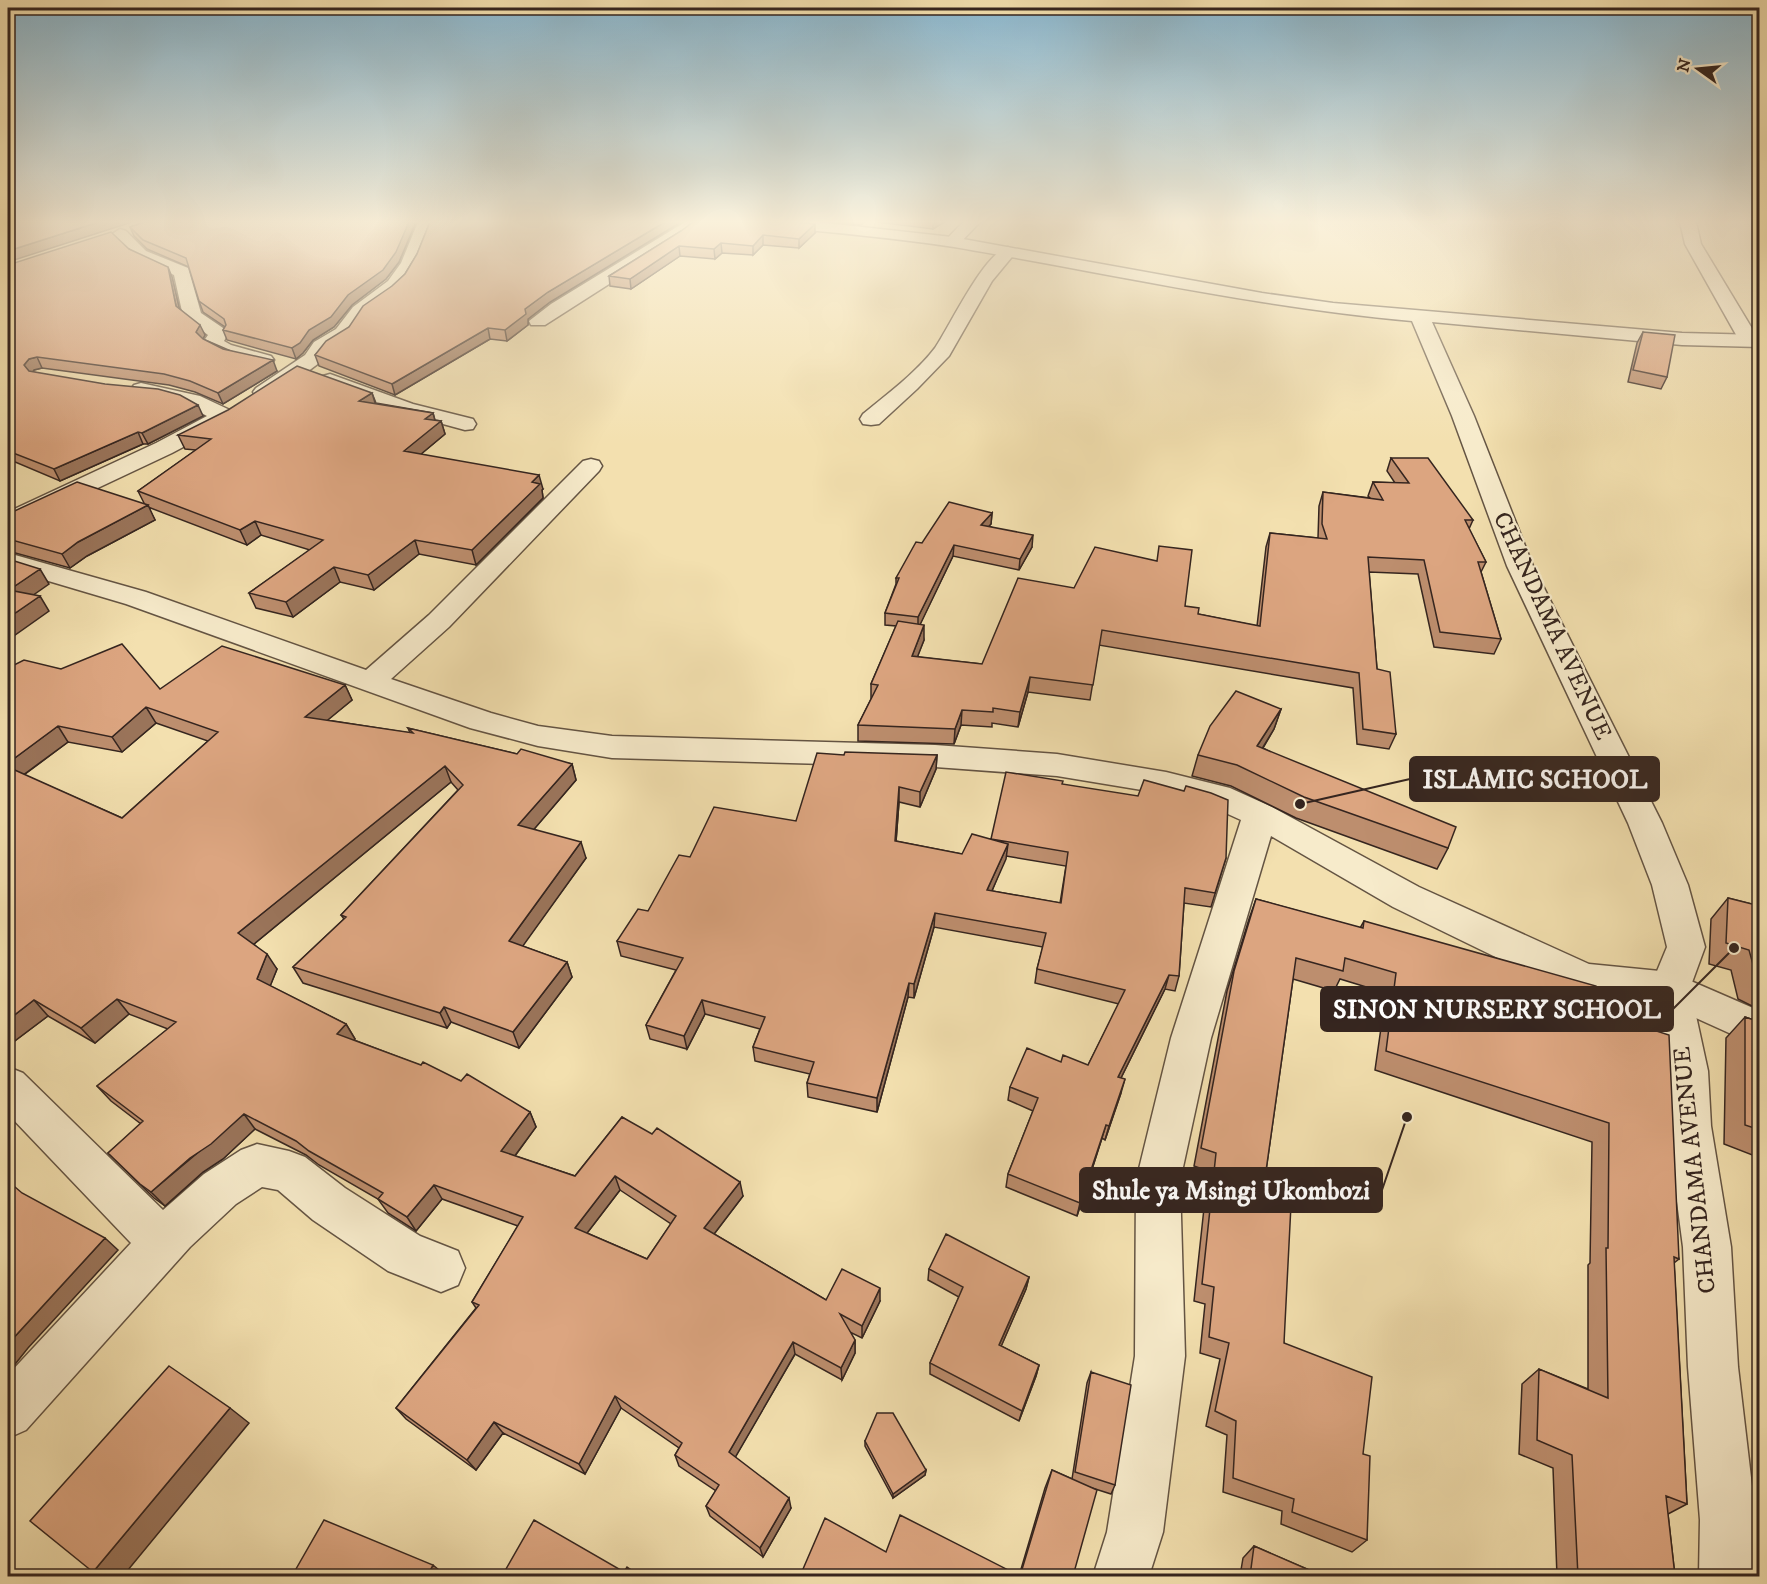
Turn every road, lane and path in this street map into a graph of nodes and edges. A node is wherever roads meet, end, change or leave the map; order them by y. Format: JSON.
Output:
{"nodes":[{"id":1,"x":187,"y":296,"type":"edge"},
{"id":2,"x":380,"y":296,"type":"edge"},
{"id":3,"x":575,"y":296,"type":"edge"},
{"id":4,"x":975,"y":296,"type":"edge"},
{"id":5,"x":1251,"y":296,"type":"edge"},
{"id":6,"x":1726,"y":296,"type":"edge"},
{"id":7,"x":1420,"y":317,"type":"junction"},
{"id":8,"x":537,"y":321,"type":"dead end"},
{"id":9,"x":1754,"y":341,"type":"edge"},
{"id":10,"x":300,"y":369,"type":"junction"},
{"id":11,"x":121,"y":388,"type":"edge"},
{"id":12,"x":237,"y":408,"type":"junction"},
{"id":13,"x":871,"y":419,"type":"dead end"},
{"id":14,"x":465,"y":424,"type":"dead end"},
{"id":15,"x":591,"y":466,"type":"dead end"},
{"id":16,"x":8,"y":521,"type":"edge"},
{"id":17,"x":8,"y":561,"type":"edge"},
{"id":18,"x":370,"y":682,"type":"junction"},
{"id":19,"x":1260,"y":815,"type":"junction"},
{"id":20,"x":1670,"y":988,"type":"junction"},
{"id":21,"x":1760,"y":1030,"type":"edge"},
{"id":22,"x":8,"y":1086,"type":"edge"},
{"id":23,"x":163,"y":1242,"type":"junction"},
{"id":24,"x":441,"y":1268,"type":"dead end"},
{"id":25,"x":8,"y":1412,"type":"edge"},
{"id":26,"x":1121,"y":1576,"type":"edge"},
{"id":27,"x":1728,"y":1576,"type":"edge"}],
"edges":[{"from":1,"to":10,"type":"street"},
{"from":2,"to":10,"type":"street"},
{"from":3,"to":8,"type":"street"},
{"from":4,"to":13,"type":"street"},
{"from":5,"to":7,"type":"street"},
{"from":6,"to":9,"type":"street"},
{"from":7,"to":9,"type":"street"},
{"from":7,"to":20,"type":"street","name":"CHANDAMA AVENUE"},
{"from":10,"to":12,"type":"street"},
{"from":10,"to":14,"type":"street"},
{"from":11,"to":12,"type":"street"},
{"from":12,"to":16,"type":"street"},
{"from":15,"to":18,"type":"street"},
{"from":17,"to":18,"type":"street"},
{"from":18,"to":19,"type":"street"},
{"from":19,"to":20,"type":"street"},
{"from":19,"to":26,"type":"street"},
{"from":20,"to":21,"type":"street"},
{"from":20,"to":27,"type":"street","name":"CHANDAMA AVENUE"},
{"from":22,"to":23,"type":"street"},
{"from":23,"to":24,"type":"street"},
{"from":23,"to":25,"type":"street"}]}
